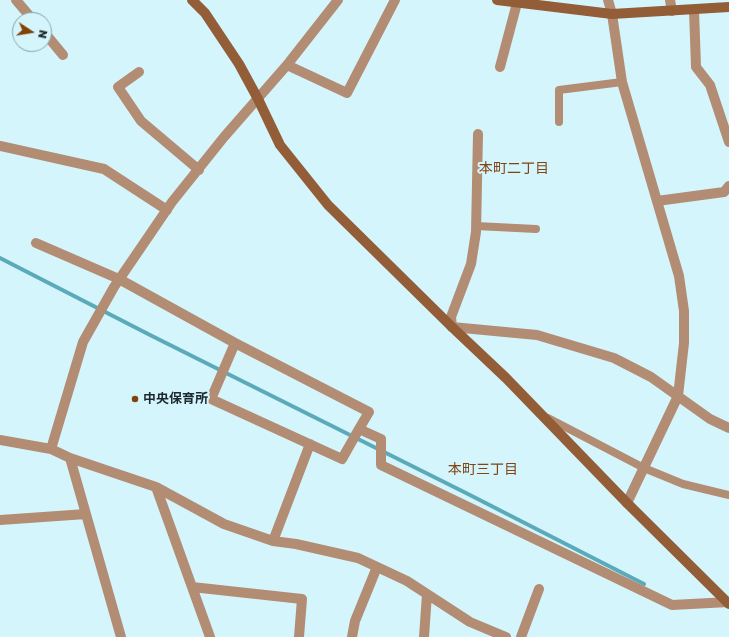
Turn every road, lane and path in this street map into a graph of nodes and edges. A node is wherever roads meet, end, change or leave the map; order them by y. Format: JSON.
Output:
{"nodes":[{"id":1,"x":16,"y":0,"type":"edge"},
{"id":2,"x":192,"y":0,"type":"edge"},
{"id":3,"x":338,"y":0,"type":"edge"},
{"id":4,"x":395,"y":0,"type":"edge"},
{"id":5,"x":497,"y":0,"type":"edge"},
{"id":6,"x":608,"y":0,"type":"edge"},
{"id":7,"x":670,"y":0,"type":"edge"},
{"id":8,"x":517,"y":4,"type":"junction"},
{"id":9,"x":729,"y":7,"type":"edge"},
{"id":10,"x":694,"y":10,"type":"junction"},
{"id":11,"x":672,"y":11,"type":"junction"},
{"id":12,"x":26,"y":12,"type":"edge"},
{"id":13,"x":612,"y":14,"type":"junction"},
{"id":14,"x":52,"y":42,"type":"edge"},
{"id":15,"x":63,"y":55,"type":"dead end"},
{"id":16,"x":287,"y":65,"type":"junction"},
{"id":17,"x":500,"y":67,"type":"dead end"},
{"id":18,"x":139,"y":72,"type":"dead end"},
{"id":19,"x":622,"y":82,"type":"junction"},
{"id":20,"x":258,"y":98,"type":"junction"},
{"id":21,"x":559,"y":122,"type":"dead end"},
{"id":22,"x":478,"y":134,"type":"dead end"},
{"id":23,"x":729,"y":142,"type":"edge"},
{"id":24,"x":0,"y":146,"type":"edge"},
{"id":25,"x":198,"y":170,"type":"junction"},
{"id":26,"x":729,"y":186,"type":"edge"},
{"id":27,"x":657,"y":200,"type":"junction"},
{"id":28,"x":167,"y":210,"type":"junction"},
{"id":29,"x":476,"y":226,"type":"junction"},
{"id":30,"x":536,"y":228,"type":"dead end"},
{"id":31,"x":36,"y":244,"type":"dead end"},
{"id":32,"x":119,"y":279,"type":"junction"},
{"id":33,"x":452,"y":327,"type":"junction"},
{"id":34,"x":235,"y":343,"type":"junction"},
{"id":35,"x":678,"y":396,"type":"junction"},
{"id":36,"x":543,"y":416,"type":"junction"},
{"id":37,"x":729,"y":428,"type":"edge"},
{"id":38,"x":359,"y":429,"type":"junction"},
{"id":39,"x":0,"y":440,"type":"edge"},
{"id":40,"x":310,"y":444,"type":"junction"},
{"id":41,"x":51,"y":449,"type":"junction"},
{"id":42,"x":70,"y":458,"type":"junction"},
{"id":43,"x":644,"y":468,"type":"junction"},
{"id":44,"x":156,"y":487,"type":"junction"},
{"id":45,"x":729,"y":495,"type":"edge"},
{"id":46,"x":627,"y":502,"type":"junction"},
{"id":47,"x":86,"y":514,"type":"junction"},
{"id":48,"x":0,"y":520,"type":"edge"},
{"id":49,"x":273,"y":541,"type":"junction"},
{"id":50,"x":377,"y":567,"type":"junction"},
{"id":51,"x":192,"y":586,"type":"junction"},
{"id":52,"x":539,"y":589,"type":"dead end"},
{"id":53,"x":427,"y":594,"type":"junction"},
{"id":54,"x":729,"y":603,"type":"edge"},
{"id":55,"x":121,"y":637,"type":"edge"},
{"id":56,"x":210,"y":637,"type":"edge"},
{"id":57,"x":299,"y":637,"type":"edge"},
{"id":58,"x":352,"y":637,"type":"edge"},
{"id":59,"x":424,"y":637,"type":"edge"},
{"id":60,"x":506,"y":637,"type":"edge"},
{"id":61,"x":521,"y":637,"type":"edge"}],
"edges":[{"from":1,"to":12,"type":"street"},
{"from":2,"to":20,"type":"street"},
{"from":3,"to":16,"type":"street"},
{"from":4,"to":16,"type":"street"},
{"from":5,"to":8,"type":"street"},
{"from":6,"to":13,"type":"street"},
{"from":7,"to":11,"type":"street"},
{"from":8,"to":13,"type":"street"},
{"from":8,"to":17,"type":"street"},
{"from":9,"to":10,"type":"street"},
{"from":10,"to":11,"type":"street"},
{"from":10,"to":23,"type":"street"},
{"from":11,"to":13,"type":"street"},
{"from":13,"to":19,"type":"street"},
{"from":14,"to":15,"type":"street"},
{"from":16,"to":20,"type":"street"},
{"from":18,"to":25,"type":"street"},
{"from":19,"to":21,"type":"lane"},
{"from":19,"to":27,"type":"street"},
{"from":20,"to":25,"type":"street"},
{"from":20,"to":33,"type":"street"},
{"from":22,"to":29,"type":"street"},
{"from":24,"to":28,"type":"street"},
{"from":25,"to":28,"type":"street"},
{"from":26,"to":27,"type":"street"},
{"from":27,"to":35,"type":"street"},
{"from":28,"to":32,"type":"street"},
{"from":29,"to":30,"type":"lane"},
{"from":29,"to":33,"type":"street"},
{"from":31,"to":32,"type":"street"},
{"from":32,"to":34,"type":"street"},
{"from":32,"to":41,"type":"street"},
{"from":33,"to":35,"type":"street"},
{"from":33,"to":36,"type":"street"},
{"from":34,"to":38,"type":"street"},
{"from":34,"to":40,"type":"street"},
{"from":35,"to":37,"type":"street"},
{"from":35,"to":43,"type":"street"},
{"from":36,"to":43,"type":"lane"},
{"from":36,"to":46,"type":"street"},
{"from":38,"to":40,"type":"street"},
{"from":38,"to":54,"type":"street"},
{"from":39,"to":41,"type":"street"},
{"from":40,"to":49,"type":"street"},
{"from":41,"to":42,"type":"street"},
{"from":42,"to":44,"type":"street"},
{"from":42,"to":47,"type":"street"},
{"from":43,"to":45,"type":"lane"},
{"from":43,"to":46,"type":"street"},
{"from":44,"to":49,"type":"street"},
{"from":44,"to":51,"type":"street"},
{"from":46,"to":54,"type":"street"},
{"from":47,"to":48,"type":"street"},
{"from":47,"to":55,"type":"street"},
{"from":49,"to":50,"type":"street"},
{"from":50,"to":53,"type":"street"},
{"from":50,"to":58,"type":"street"},
{"from":51,"to":56,"type":"street"},
{"from":51,"to":57,"type":"street"},
{"from":52,"to":61,"type":"street"},
{"from":53,"to":59,"type":"street"},
{"from":53,"to":60,"type":"street"}]}
